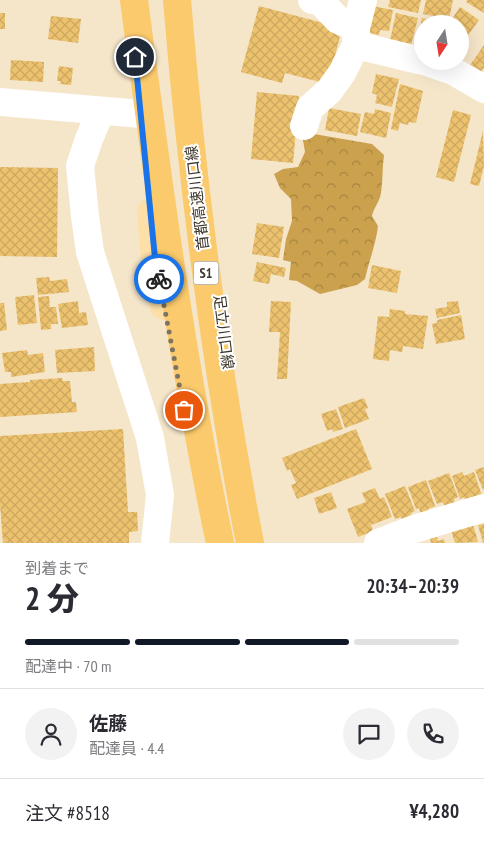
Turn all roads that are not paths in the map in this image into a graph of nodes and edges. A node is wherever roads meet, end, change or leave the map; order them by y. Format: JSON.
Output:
{"nodes":[{"id":1,"x":129,"y":0,"type":"edge"},
{"id":2,"x":134,"y":0,"type":"edge"},
{"id":3,"x":177,"y":0,"type":"edge"},
{"id":4,"x":187,"y":0,"type":"edge"},
{"id":5,"x":312,"y":0,"type":"edge"},
{"id":6,"x":363,"y":0,"type":"edge"},
{"id":7,"x":356,"y":37,"type":"junction"},
{"id":8,"x":414,"y":58,"type":"edge"},
{"id":9,"x":450,"y":70,"type":"edge"},
{"id":10,"x":484,"y":89,"type":"edge"},
{"id":11,"x":0,"y":102,"type":"edge"},
{"id":12,"x":102,"y":111,"type":"junction"},
{"id":13,"x":142,"y":114,"type":"junction"},
{"id":14,"x":304,"y":126,"type":"dead end"},
{"id":15,"x":484,"y":508,"type":"edge"},
{"id":16,"x":156,"y":543,"type":"edge"},
{"id":17,"x":208,"y":543,"type":"edge"},
{"id":18,"x":220,"y":543,"type":"edge"},
{"id":19,"x":250,"y":543,"type":"edge"},
{"id":20,"x":259,"y":543,"type":"edge"},
{"id":21,"x":378,"y":543,"type":"edge"}],
"edges":[{"from":1,"to":13,"type":"main road"},
{"from":2,"to":18,"type":"highway","number":"S1"},
{"from":3,"to":19,"type":"highway","name":"首都高速川口線","number":"S1"},
{"from":4,"to":20,"type":"main road","name":"足立川口線"},
{"from":5,"to":7,"type":"street"},
{"from":6,"to":7,"type":"street"},
{"from":7,"to":8,"type":"street"},
{"from":7,"to":14,"type":"street"},
{"from":9,"to":10,"type":"street"},
{"from":11,"to":12,"type":"street"},
{"from":12,"to":13,"type":"street"},
{"from":12,"to":16,"type":"street"},
{"from":13,"to":17,"type":"main road"},
{"from":15,"to":21,"type":"street"}]}
